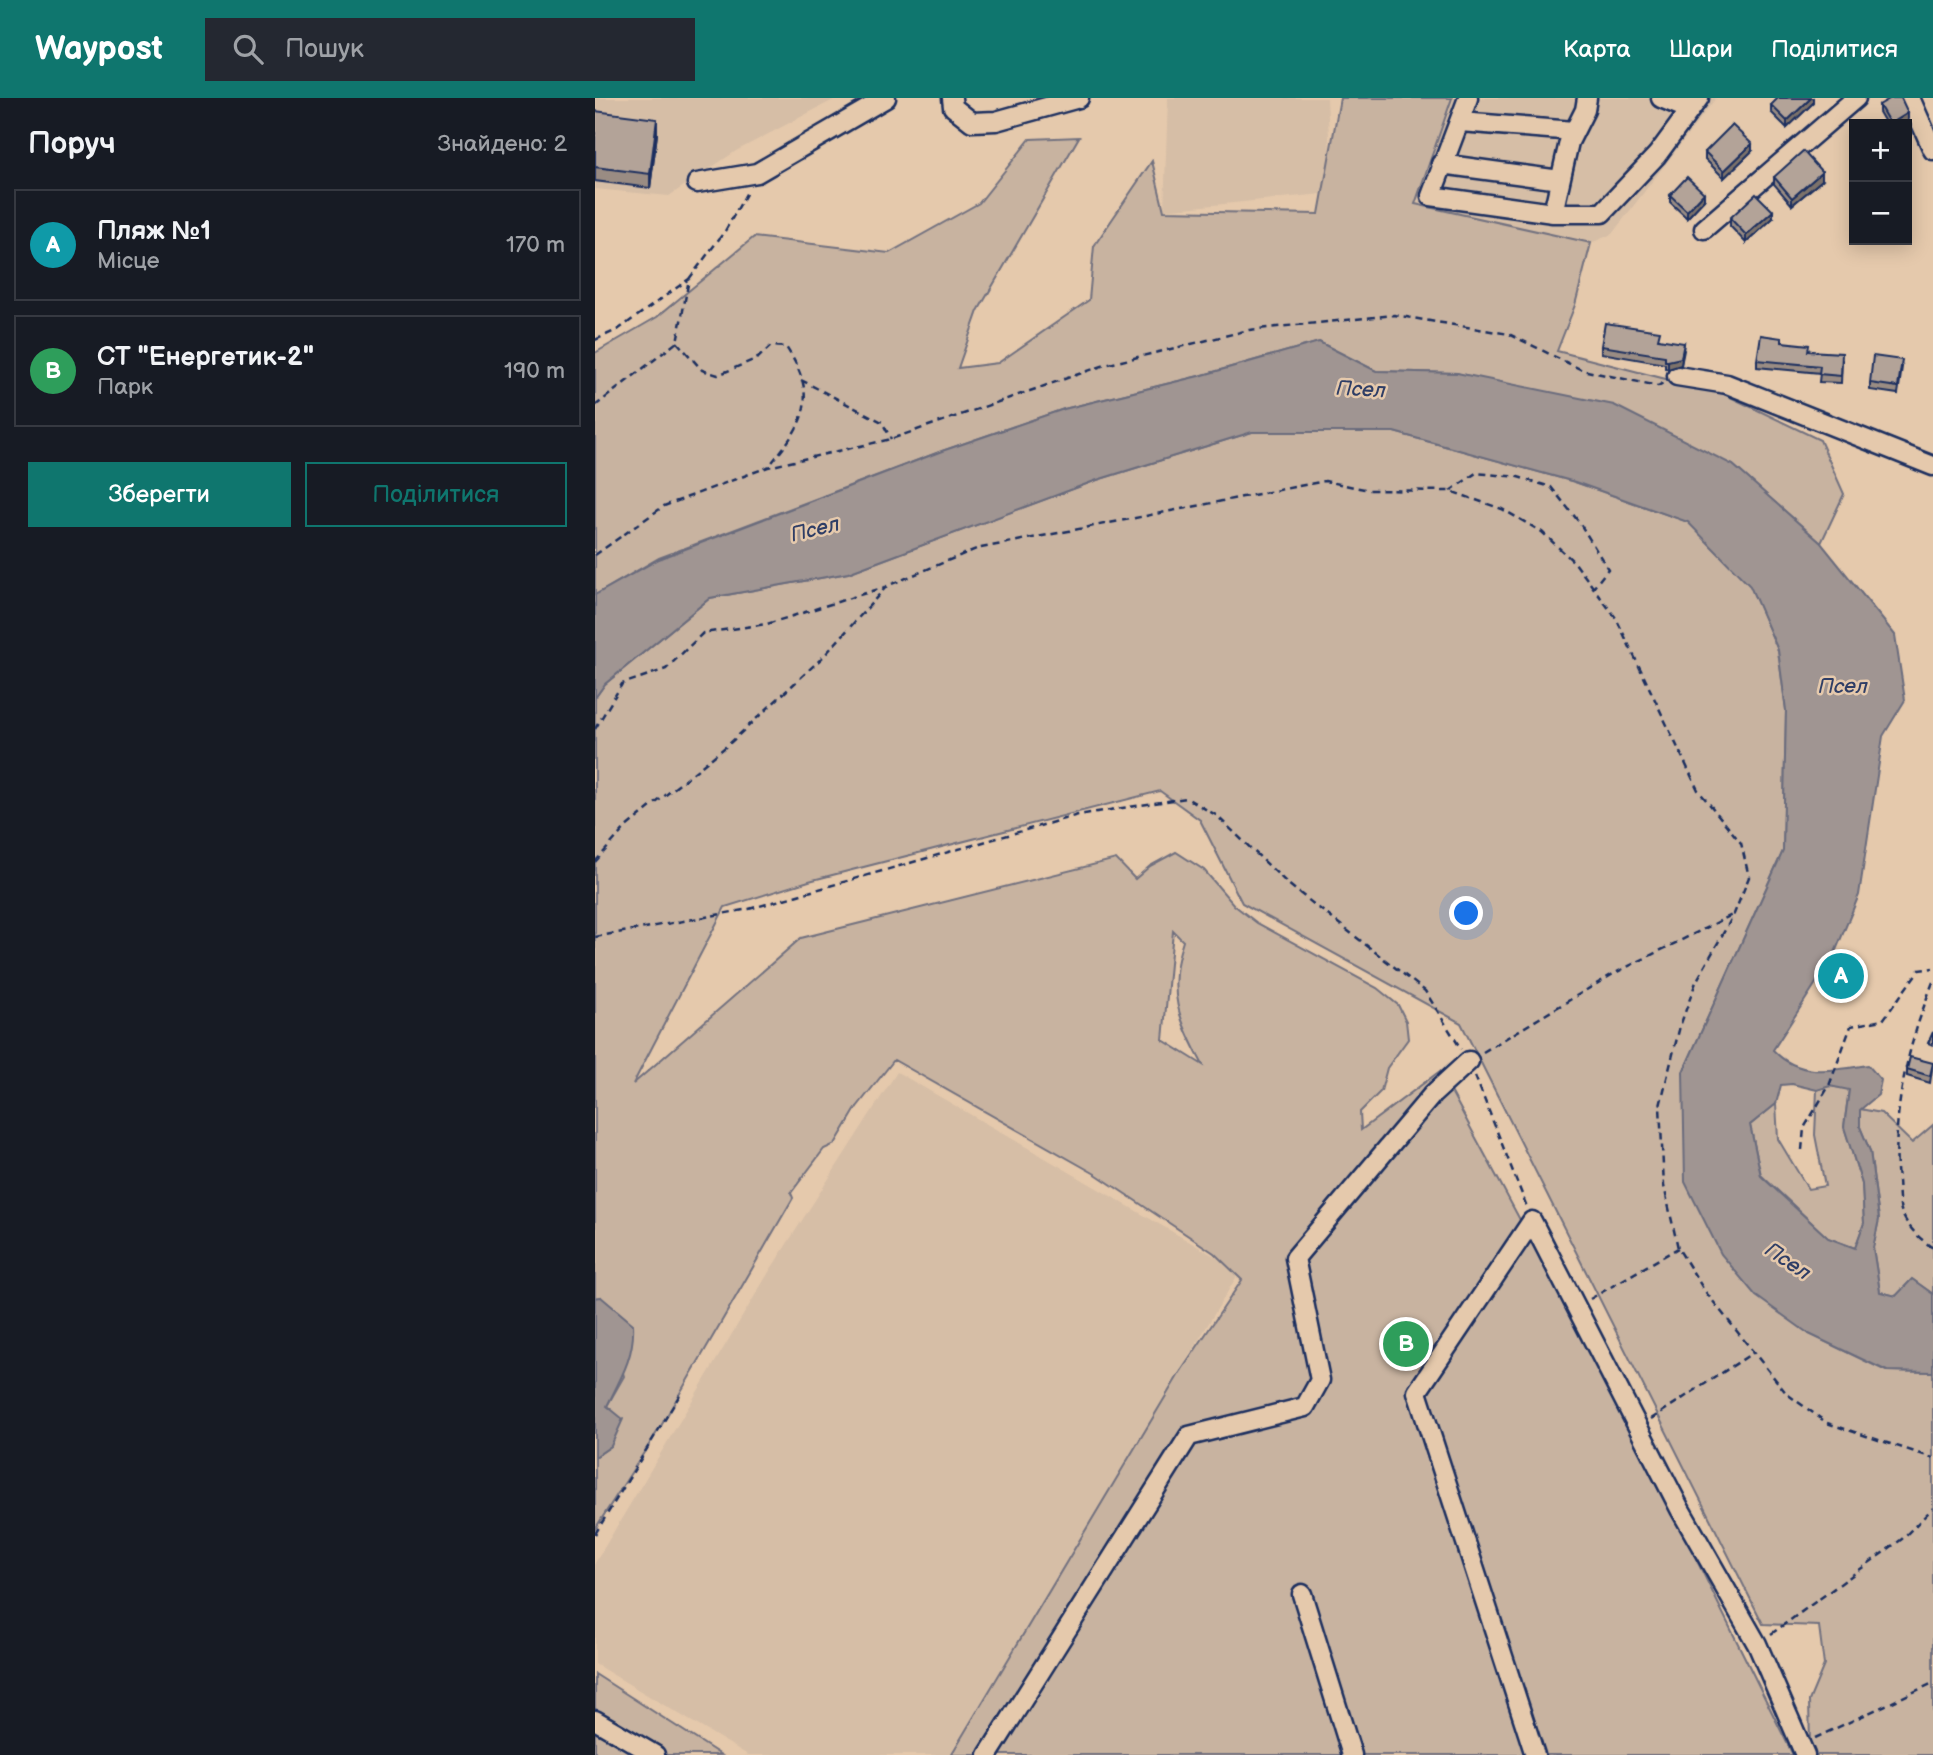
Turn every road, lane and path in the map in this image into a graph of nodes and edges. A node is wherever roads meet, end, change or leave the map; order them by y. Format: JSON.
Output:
{"nodes":[{"id":1,"x":886,"y":98,"type":"edge"},
{"id":2,"x":951,"y":98,"type":"edge"},
{"id":3,"x":1079,"y":98,"type":"edge"},
{"id":4,"x":1468,"y":98,"type":"edge"},
{"id":5,"x":1587,"y":98,"type":"edge"},
{"id":6,"x":1661,"y":98,"type":"edge"},
{"id":7,"x":1856,"y":98,"type":"edge"},
{"id":8,"x":1910,"y":98,"type":"edge"},
{"id":9,"x":1695,"y":104,"type":"edge"},
{"id":10,"x":1460,"y":122,"type":"junction"},
{"id":11,"x":1574,"y":131,"type":"junction"},
{"id":12,"x":1933,"y":150,"type":"edge"},
{"id":13,"x":1441,"y":164,"type":"junction"},
{"id":14,"x":757,"y":173,"type":"junction"},
{"id":15,"x":1560,"y":180,"type":"junction"},
{"id":16,"x":697,"y":183,"type":"dead end"},
{"id":17,"x":1553,"y":213,"type":"junction"},
{"id":18,"x":1704,"y":229,"type":"dead end"},
{"id":19,"x":689,"y":279,"type":"junction"},
{"id":20,"x":595,"y":340,"type":"edge"},
{"id":21,"x":677,"y":342,"type":"junction"},
{"id":22,"x":1677,"y":376,"type":"joint"},
{"id":23,"x":801,"y":380,"type":"junction"},
{"id":24,"x":595,"y":406,"type":"edge"},
{"id":25,"x":891,"y":439,"type":"junction"},
{"id":26,"x":1933,"y":466,"type":"edge"},
{"id":27,"x":768,"y":467,"type":"junction"},
{"id":28,"x":1450,"y":491,"type":"junction"},
{"id":29,"x":595,"y":555,"type":"edge"},
{"id":30,"x":887,"y":586,"type":"junction"},
{"id":31,"x":1594,"y":587,"type":"junction"},
{"id":32,"x":595,"y":729,"type":"edge"},
{"id":33,"x":595,"y":862,"type":"edge"},
{"id":34,"x":1734,"y":914,"type":"junction"},
{"id":35,"x":595,"y":937,"type":"edge"},
{"id":36,"x":1933,"y":968,"type":"edge"},
{"id":37,"x":1933,"y":982,"type":"edge"},
{"id":38,"x":1469,"y":1061,"type":"junction"},
{"id":39,"x":1802,"y":1150,"type":"dead end"},
{"id":40,"x":1532,"y":1220,"type":"junction"},
{"id":41,"x":1678,"y":1248,"type":"junction"},
{"id":42,"x":1933,"y":1248,"type":"edge"},
{"id":43,"x":1576,"y":1306,"type":"junction"},
{"id":44,"x":1754,"y":1352,"type":"junction"},
{"id":45,"x":681,"y":1393,"type":"dead end"},
{"id":46,"x":1639,"y":1427,"type":"junction"},
{"id":47,"x":1933,"y":1458,"type":"edge"},
{"id":48,"x":1933,"y":1508,"type":"edge"},
{"id":49,"x":595,"y":1534,"type":"edge"},
{"id":50,"x":1303,"y":1594,"type":"dead end"},
{"id":51,"x":1757,"y":1644,"type":"junction"},
{"id":52,"x":1933,"y":1683,"type":"edge"},
{"id":53,"x":595,"y":1720,"type":"edge"},
{"id":54,"x":1803,"y":1750,"type":"edge"},
{"id":55,"x":655,"y":1755,"type":"edge"},
{"id":56,"x":988,"y":1755,"type":"edge"},
{"id":57,"x":1352,"y":1755,"type":"edge"},
{"id":58,"x":1535,"y":1755,"type":"edge"}],
"edges":[{"from":1,"to":14,"type":"street"},
{"from":2,"to":3,"type":"street"},
{"from":4,"to":10,"type":"street"},
{"from":5,"to":11,"type":"street"},
{"from":6,"to":9,"type":"street"},
{"from":7,"to":18,"type":"street"},
{"from":8,"to":12,"type":"street"},
{"from":9,"to":17,"type":"street"},
{"from":10,"to":11,"type":"street"},
{"from":10,"to":13,"type":"street"},
{"from":11,"to":15,"type":"street"},
{"from":13,"to":15,"type":"street"},
{"from":13,"to":17,"type":"street"},
{"from":14,"to":16,"type":"street"},
{"from":14,"to":19,"type":"path"},
{"from":15,"to":17,"type":"street"},
{"from":19,"to":20,"type":"path"},
{"from":19,"to":21,"type":"path"},
{"from":21,"to":23,"type":"path"},
{"from":21,"to":24,"type":"path"},
{"from":22,"to":25,"type":"path"},
{"from":22,"to":26,"type":"street"},
{"from":23,"to":25,"type":"path"},
{"from":23,"to":27,"type":"path"},
{"from":25,"to":27,"type":"path"},
{"from":27,"to":29,"type":"path"},
{"from":28,"to":30,"type":"path"},
{"from":28,"to":31,"type":"path"},
{"from":28,"to":31,"type":"path"},
{"from":30,"to":32,"type":"path"},
{"from":30,"to":33,"type":"path"},
{"from":31,"to":34,"type":"path"},
{"from":34,"to":38,"type":"path"},
{"from":34,"to":41,"type":"path"},
{"from":35,"to":38,"type":"path"},
{"from":36,"to":39,"type":"path"},
{"from":37,"to":42,"type":"path"},
{"from":38,"to":40,"type":"path"},
{"from":38,"to":56,"type":"street"},
{"from":40,"to":43,"type":"street"},
{"from":40,"to":58,"type":"street"},
{"from":41,"to":43,"type":"path"},
{"from":41,"to":44,"type":"path"},
{"from":43,"to":46,"type":"street"},
{"from":44,"to":46,"type":"path"},
{"from":44,"to":47,"type":"path"},
{"from":45,"to":49,"type":"path"},
{"from":46,"to":51,"type":"street"},
{"from":48,"to":51,"type":"path"},
{"from":50,"to":57,"type":"street"},
{"from":51,"to":54,"type":"street"},
{"from":52,"to":54,"type":"path"},
{"from":53,"to":55,"type":"street"}]}
